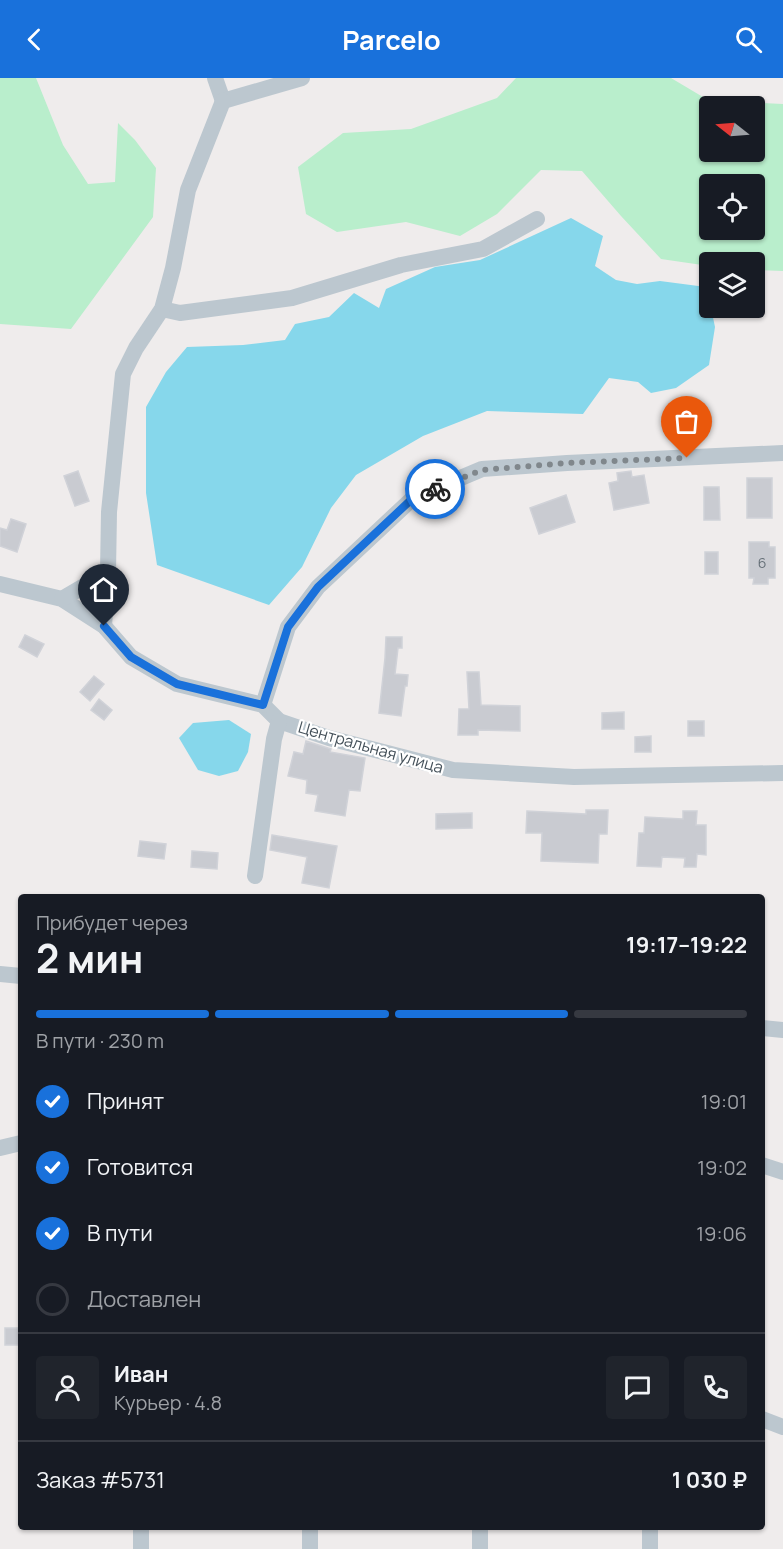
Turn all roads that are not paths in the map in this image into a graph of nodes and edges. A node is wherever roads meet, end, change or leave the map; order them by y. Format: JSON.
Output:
{"nodes":[{"id":1,"x":215,"y":78,"type":"edge"},
{"id":2,"x":302,"y":78,"type":"edge"},
{"id":3,"x":223,"y":101,"type":"junction"},
{"id":4,"x":537,"y":219,"type":"dead end"},
{"id":5,"x":162,"y":309,"type":"junction"},
{"id":6,"x":783,"y":453,"type":"edge"},
{"id":7,"x":108,"y":572,"type":"junction"},
{"id":8,"x":0,"y":584,"type":"edge"},
{"id":9,"x":62,"y":599,"type":"junction"},
{"id":10,"x":104,"y":626,"type":"junction"},
{"id":11,"x":263,"y":705,"type":"junction"},
{"id":12,"x":279,"y":721,"type":"junction"},
{"id":13,"x":783,"y":773,"type":"edge"},
{"id":14,"x":255,"y":876,"type":"dead end"},
{"id":15,"x":0,"y":975,"type":"edge"},
{"id":16,"x":18,"y":976,"type":"edge"},
{"id":17,"x":765,"y":1028,"type":"edge"},
{"id":18,"x":783,"y":1030,"type":"edge"},
{"id":19,"x":18,"y":1144,"type":"edge"},
{"id":20,"x":0,"y":1148,"type":"edge"},
{"id":21,"x":765,"y":1166,"type":"edge"},
{"id":22,"x":783,"y":1172,"type":"edge"},
{"id":23,"x":765,"y":1420,"type":"edge"},
{"id":24,"x":783,"y":1427,"type":"edge"},
{"id":25,"x":141,"y":1530,"type":"edge"},
{"id":26,"x":310,"y":1530,"type":"edge"},
{"id":27,"x":480,"y":1530,"type":"edge"},
{"id":28,"x":650,"y":1530,"type":"edge"},
{"id":29,"x":141,"y":1549,"type":"edge"},
{"id":30,"x":309,"y":1549,"type":"edge"},
{"id":31,"x":480,"y":1549,"type":"edge"},
{"id":32,"x":650,"y":1549,"type":"edge"}],
"edges":[{"from":1,"to":3,"type":"street"},
{"from":2,"to":3,"type":"street"},
{"from":3,"to":5,"type":"street"},
{"from":4,"to":5,"type":"street"},
{"from":5,"to":7,"type":"street"},
{"from":6,"to":11,"type":"street"},
{"from":7,"to":9,"type":"street"},
{"from":7,"to":10,"type":"street"},
{"from":8,"to":9,"type":"street"},
{"from":9,"to":10,"type":"street"},
{"from":10,"to":11,"type":"street"},
{"from":11,"to":12,"type":"street","name":"Центральная улица"},
{"from":12,"to":13,"type":"street","name":"Центральная улица"},
{"from":12,"to":14,"type":"street"},
{"from":15,"to":16,"type":"street"},
{"from":17,"to":18,"type":"street"},
{"from":19,"to":20,"type":"street"},
{"from":21,"to":22,"type":"street"},
{"from":23,"to":24,"type":"street"},
{"from":25,"to":29,"type":"street"},
{"from":26,"to":30,"type":"street"},
{"from":27,"to":31,"type":"street"},
{"from":28,"to":32,"type":"street"}]}
